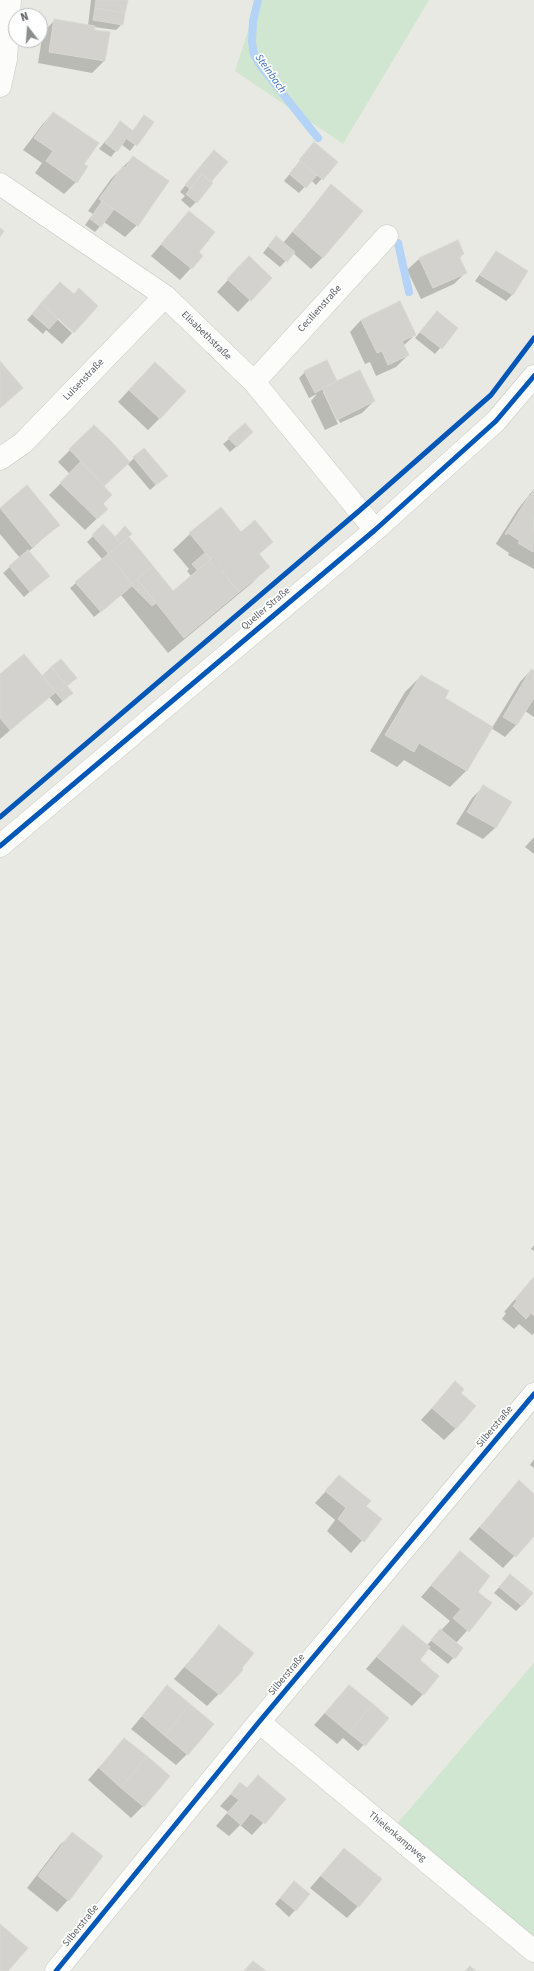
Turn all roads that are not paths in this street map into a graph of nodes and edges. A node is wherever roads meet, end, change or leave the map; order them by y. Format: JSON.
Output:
{"nodes":[{"id":1,"x":10,"y":0,"type":"edge"},
{"id":2,"x":0,"y":86,"type":"edge"},
{"id":3,"x":0,"y":184,"type":"edge"},
{"id":4,"x":387,"y":236,"type":"dead end"},
{"id":5,"x":165,"y":296,"type":"junction"},
{"id":6,"x":534,"y":376,"type":"edge"},
{"id":7,"x":254,"y":382,"type":"junction"},
{"id":8,"x":0,"y":459,"type":"edge"},
{"id":9,"x":375,"y":530,"type":"junction"},
{"id":10,"x":0,"y":846,"type":"edge"},
{"id":11,"x":534,"y":1394,"type":"edge"},
{"id":12,"x":259,"y":1722,"type":"junction"},
{"id":13,"x":534,"y":1951,"type":"edge"},
{"id":14,"x":56,"y":1971,"type":"edge"}],
"edges":[{"from":1,"to":2,"type":"street"},
{"from":3,"to":5,"type":"street","name":"Elisabethstraße"},
{"from":4,"to":7,"type":"street","name":"Cecilienstraße"},
{"from":5,"to":7,"type":"street","name":"Elisabethstraße"},
{"from":5,"to":8,"type":"street","name":"Luisenstraße"},
{"from":6,"to":9,"type":"street","name":"Queller Straße"},
{"from":7,"to":9,"type":"street","name":"Elisabethstraße"},
{"from":9,"to":10,"type":"street","name":"Queller Straße"},
{"from":11,"to":12,"type":"street","name":"Silberstraße"},
{"from":12,"to":13,"type":"street","name":"Thielenkampweg"},
{"from":12,"to":14,"type":"street","name":"Silberstraße"}]}
